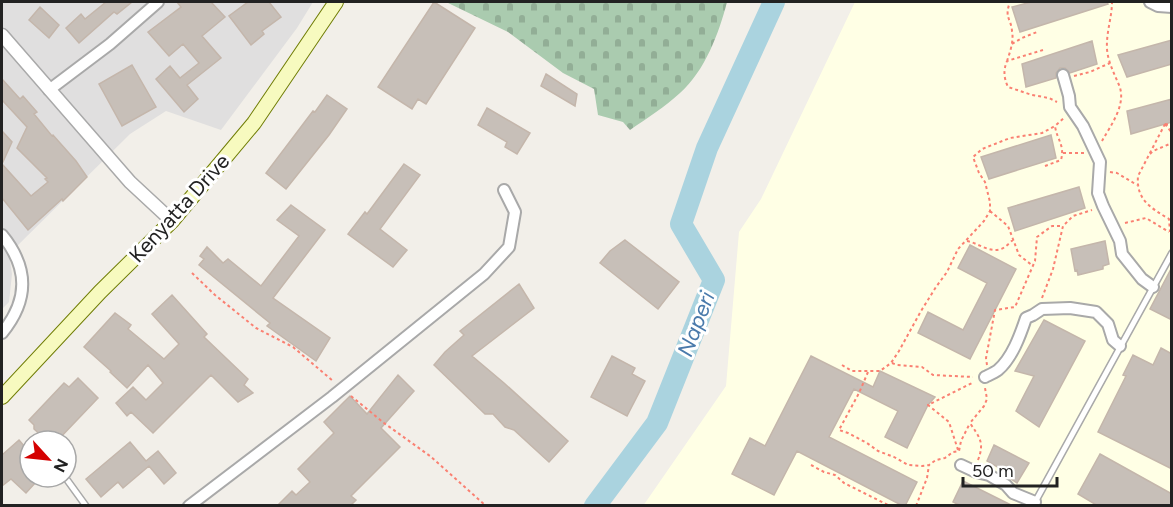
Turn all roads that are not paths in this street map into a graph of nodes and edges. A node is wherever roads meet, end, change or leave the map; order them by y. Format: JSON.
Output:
{"nodes":[{"id":1,"x":158,"y":2,"type":"edge"},
{"id":2,"x":336,"y":2,"type":"edge"},
{"id":3,"x":1150,"y":2,"type":"edge"},
{"id":4,"x":1172,"y":7,"type":"edge"},
{"id":5,"x":2,"y":35,"type":"edge"},
{"id":6,"x":1063,"y":75,"type":"road end"},
{"id":7,"x":49,"y":90,"type":"junction"},
{"id":8,"x":504,"y":190,"type":"dead end"},
{"id":9,"x":172,"y":221,"type":"junction"},
{"id":10,"x":2,"y":235,"type":"edge"},
{"id":11,"x":1172,"y":253,"type":"edge"},
{"id":12,"x":1153,"y":287,"type":"junction"},
{"id":13,"x":2,"y":333,"type":"edge"},
{"id":14,"x":1120,"y":346,"type":"junction"},
{"id":15,"x":985,"y":377,"type":"road end"},
{"id":16,"x":2,"y":397,"type":"edge"},
{"id":17,"x":961,"y":465,"type":"road end"},
{"id":18,"x":74,"y":489,"type":"edge"},
{"id":19,"x":1034,"y":504,"type":"edge"},
{"id":20,"x":86,"y":506,"type":"edge"},
{"id":21,"x":189,"y":506,"type":"edge"}],
"edges":[{"from":1,"to":7,"type":"street"},
{"from":2,"to":9,"type":"main road","name":"Kenyatta Drive"},
{"from":3,"to":4,"type":"street"},
{"from":5,"to":7,"type":"street"},
{"from":6,"to":12,"type":"street"},
{"from":7,"to":9,"type":"street"},
{"from":8,"to":21,"type":"street"},
{"from":9,"to":16,"type":"main road","name":"Kenyatta Drive"},
{"from":10,"to":13,"type":"street"},
{"from":11,"to":12,"type":"lane"},
{"from":12,"to":14,"type":"lane"},
{"from":14,"to":15,"type":"street"},
{"from":14,"to":19,"type":"lane"},
{"from":17,"to":19,"type":"street"},
{"from":18,"to":20,"type":"lane"}]}
